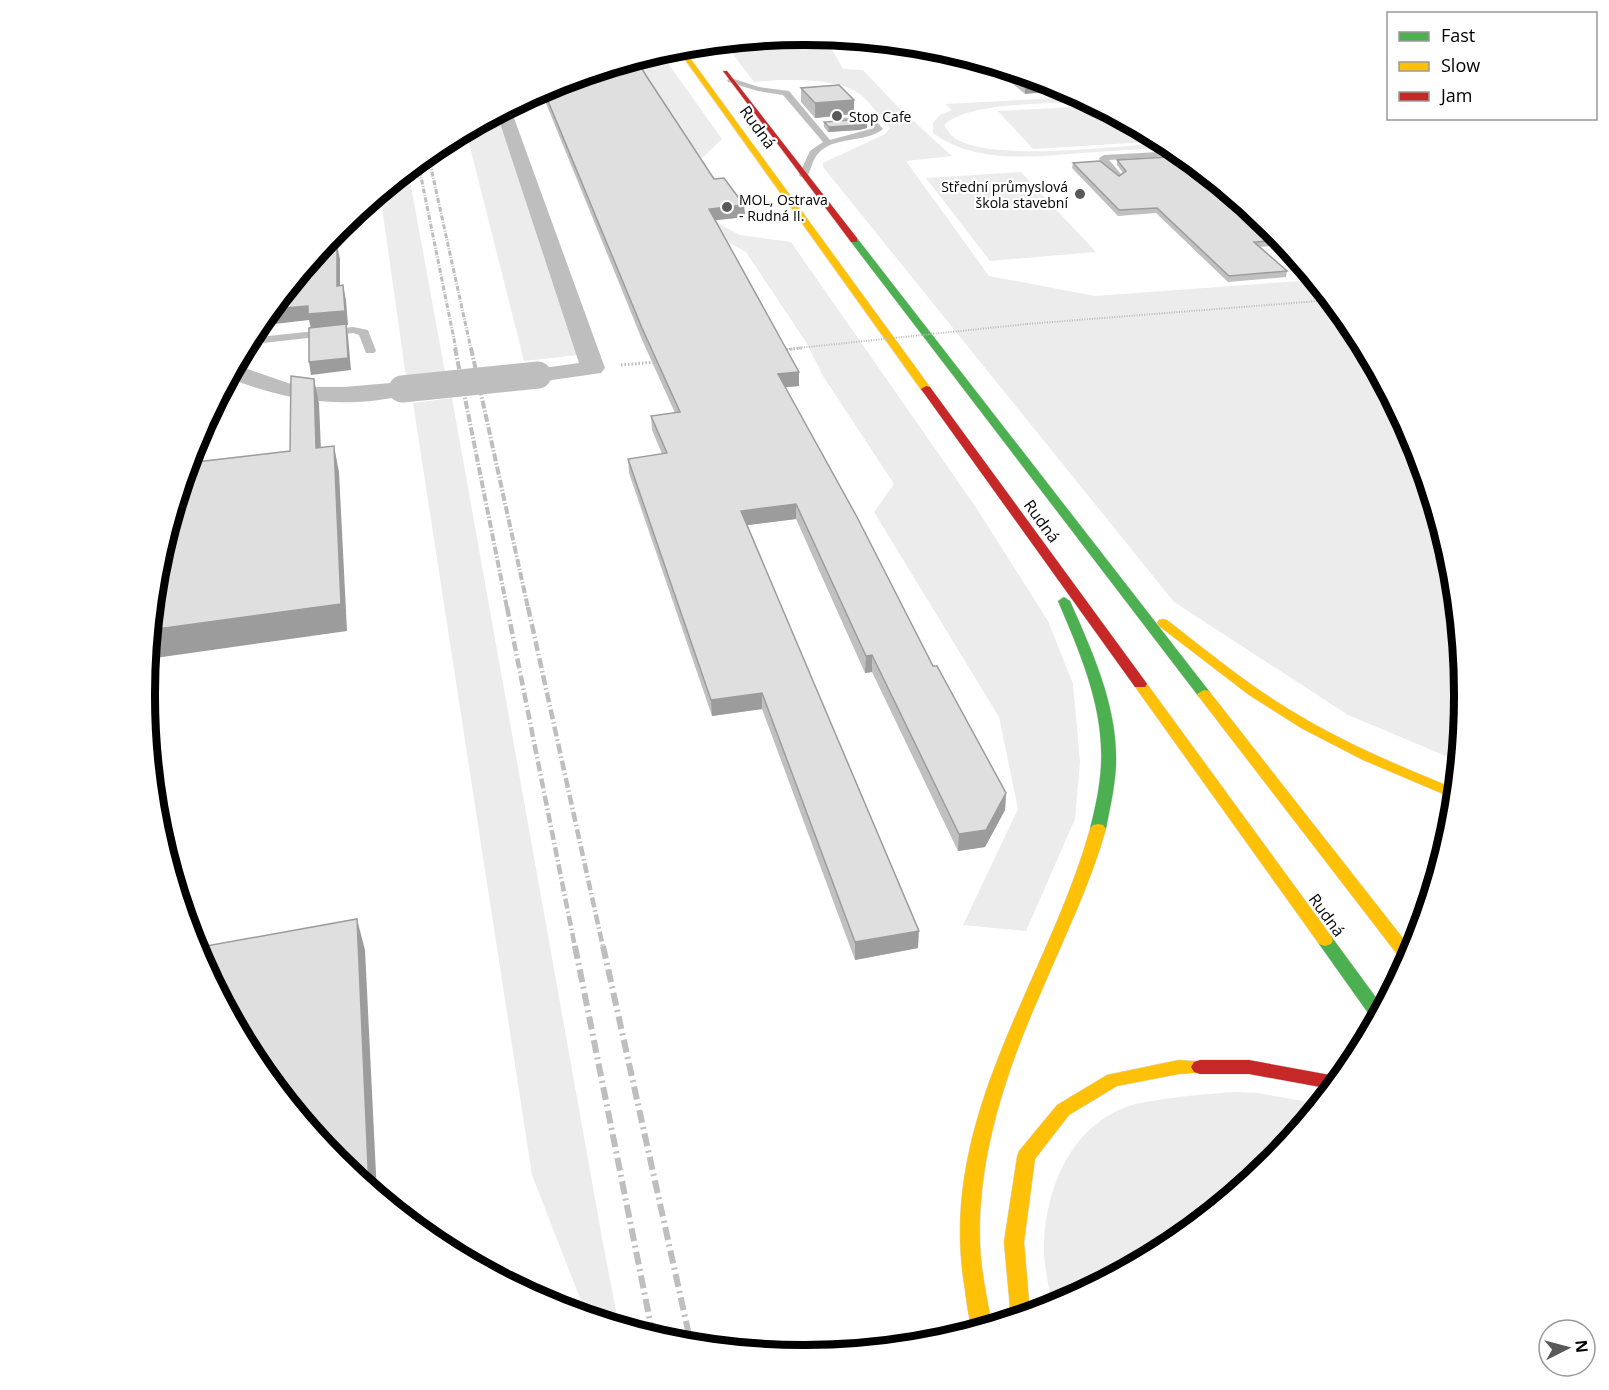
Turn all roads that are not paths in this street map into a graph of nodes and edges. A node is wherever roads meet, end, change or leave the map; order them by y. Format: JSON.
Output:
{"nodes":[{"id":1,"x":685,"y":56,"type":"edge"},
{"id":2,"x":717,"y":62,"type":"dead end"},
{"id":3,"x":731,"y":80,"type":"junction"},
{"id":4,"x":786,"y":93,"type":"junction"},
{"id":5,"x":797,"y":93,"type":"dead end"},
{"id":6,"x":857,"y":106,"type":"dead end"},
{"id":7,"x":506,"y":118,"type":"edge"},
{"id":8,"x":869,"y":118,"type":"junction"},
{"id":9,"x":834,"y":121,"type":"edge"},
{"id":10,"x":823,"y":122,"type":"edge"},
{"id":11,"x":812,"y":123,"type":"junction"},
{"id":12,"x":828,"y":143,"type":"junction"},
{"id":13,"x":1164,"y":154,"type":"edge"},
{"id":14,"x":804,"y":175,"type":"junction"},
{"id":15,"x":1119,"y":176,"type":"edge"},
{"id":16,"x":260,"y":341,"type":"edge"},
{"id":17,"x":370,"y":351,"type":"dead end"},
{"id":18,"x":240,"y":373,"type":"edge"},
{"id":19,"x":1047,"y":557,"type":"junction"},
{"id":20,"x":1126,"y":594,"type":"junction"},
{"id":21,"x":1447,"y":791,"type":"edge"},
{"id":22,"x":1402,"y":950,"type":"edge"},
{"id":23,"x":1374,"y":1008,"type":"edge"},
{"id":24,"x":1327,"y":1081,"type":"edge"},
{"id":25,"x":1019,"y":1309,"type":"edge"},
{"id":26,"x":981,"y":1321,"type":"edge"}],
"edges":[{"from":1,"to":19,"type":"highway","name":"Rudná"},
{"from":2,"to":3,"type":"highway","name":"Rudná"},
{"from":3,"to":4,"type":"lane"},
{"from":3,"to":14,"type":"highway","name":"Rudná"},
{"from":4,"to":5,"type":"lane"},
{"from":4,"to":11,"type":"lane"},
{"from":6,"to":8,"type":"lane"},
{"from":7,"to":18,"type":"street","bridge":true},
{"from":8,"to":9,"type":"lane"},
{"from":8,"to":12,"type":"lane"},
{"from":10,"to":11,"type":"lane"},
{"from":11,"to":12,"type":"lane"},
{"from":12,"to":14,"type":"lane"},
{"from":13,"to":15,"type":"lane"},
{"from":14,"to":20,"type":"highway","name":"Rudná"},
{"from":16,"to":17,"type":"lane"},
{"from":19,"to":23,"type":"highway","name":"Rudná"},
{"from":19,"to":26,"type":"highway"},
{"from":20,"to":21,"type":"highway"},
{"from":20,"to":22,"type":"highway","name":"Rudná"},
{"from":24,"to":25,"type":"highway"}]}
